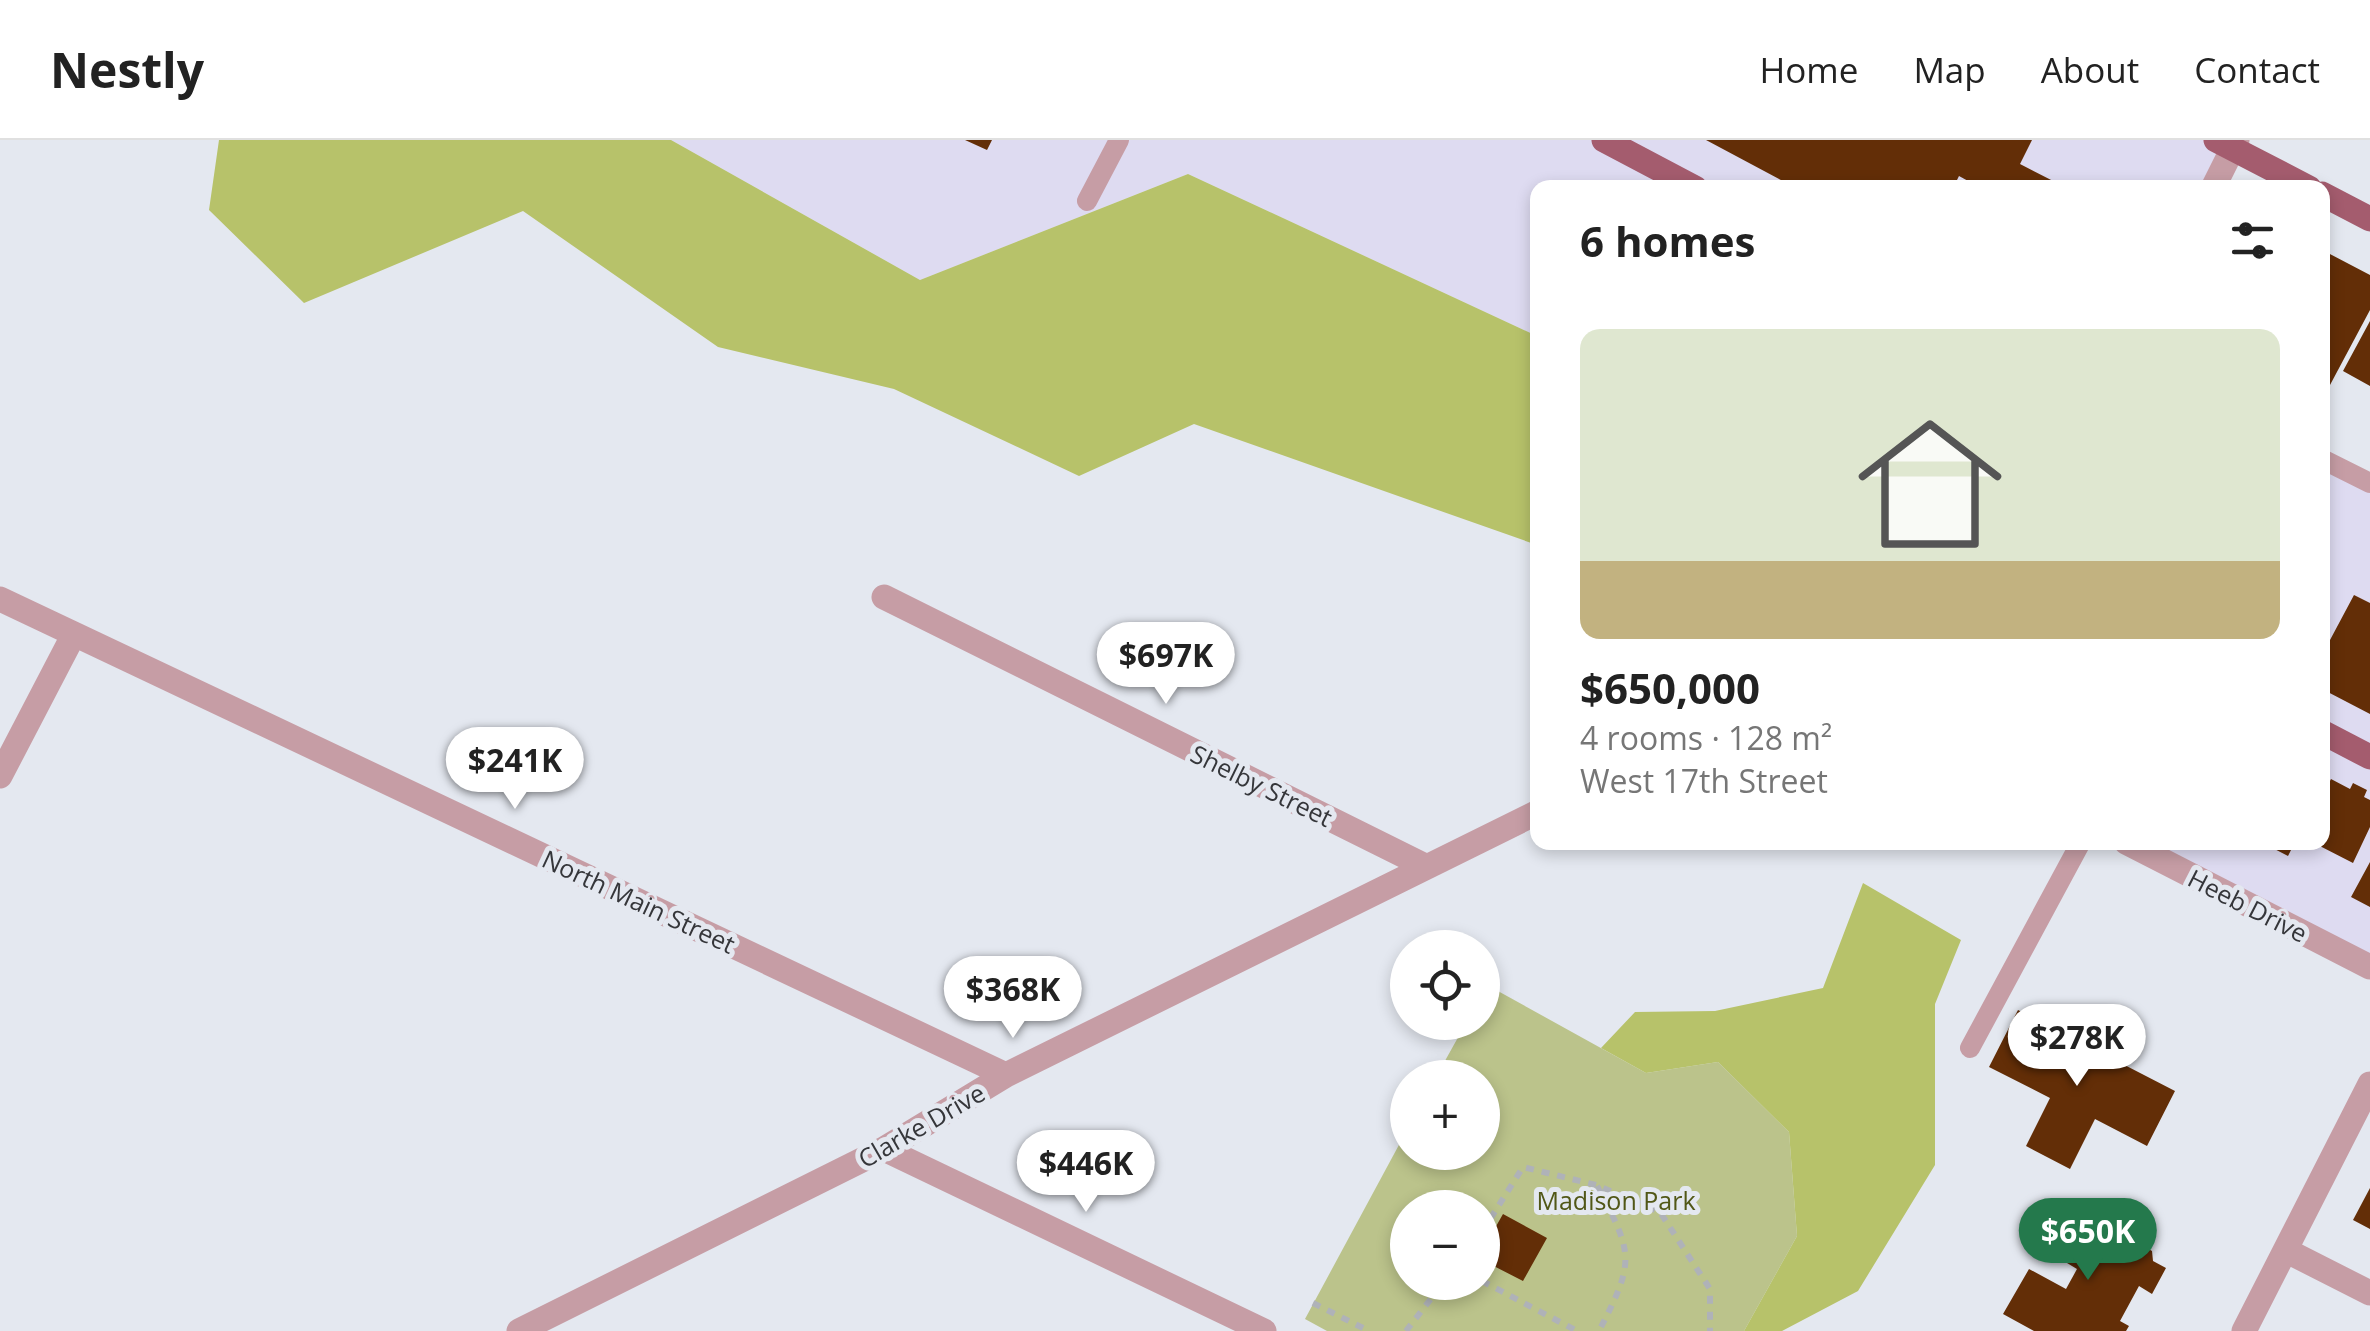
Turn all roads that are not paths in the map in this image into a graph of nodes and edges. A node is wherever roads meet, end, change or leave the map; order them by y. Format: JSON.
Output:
{"nodes":[{"id":1,"x":1119,"y":140,"type":"edge"},
{"id":2,"x":1604,"y":140,"type":"edge"},
{"id":3,"x":2229,"y":143,"type":"edge"},
{"id":4,"x":1635,"y":147,"type":"edge"},
{"id":5,"x":1683,"y":180,"type":"edge"},
{"id":6,"x":2216,"y":180,"type":"edge"},
{"id":7,"x":2295,"y":180,"type":"edge"},
{"id":8,"x":2330,"y":198,"type":"edge"},
{"id":9,"x":1087,"y":200,"type":"dead end"},
{"id":10,"x":2370,"y":218,"type":"edge"},
{"id":11,"x":2330,"y":463,"type":"edge"},
{"id":12,"x":2370,"y":483,"type":"edge"},
{"id":13,"x":884,"y":597,"type":"dead end"},
{"id":14,"x":0,"y":600,"type":"edge"},
{"id":15,"x":74,"y":634,"type":"junction"},
{"id":16,"x":2330,"y":736,"type":"edge"},
{"id":17,"x":2370,"y":756,"type":"edge"},
{"id":18,"x":0,"y":776,"type":"edge"},
{"id":19,"x":1530,"y":816,"type":"edge"},
{"id":20,"x":2076,"y":850,"type":"edge"},
{"id":21,"x":2141,"y":850,"type":"edge"},
{"id":22,"x":1425,"y":866,"type":"junction"},
{"id":23,"x":2370,"y":968,"type":"edge"},
{"id":24,"x":1970,"y":1048,"type":"dead end"},
{"id":25,"x":1006,"y":1075,"type":"junction"},
{"id":26,"x":2370,"y":1084,"type":"edge"},
{"id":27,"x":884,"y":1149,"type":"junction"},
{"id":28,"x":2286,"y":1251,"type":"junction"},
{"id":29,"x":2370,"y":1293,"type":"edge"},
{"id":30,"x":519,"y":1331,"type":"edge"},
{"id":31,"x":1264,"y":1331,"type":"edge"},
{"id":32,"x":2244,"y":1331,"type":"edge"}],
"edges":[{"from":1,"to":9,"type":"lane"},
{"from":2,"to":4,"type":"main road"},
{"from":3,"to":6,"type":"street"},
{"from":3,"to":7,"type":"main road"},
{"from":4,"to":5,"type":"main road"},
{"from":8,"to":10,"type":"main road"},
{"from":11,"to":12,"type":"lane"},
{"from":13,"to":22,"type":"street","name":"Shelby Street"},
{"from":14,"to":15,"type":"street","name":"North Main Street"},
{"from":15,"to":18,"type":"street"},
{"from":15,"to":25,"type":"street","name":"North Main Street"},
{"from":16,"to":17,"type":"main road"},
{"from":19,"to":22,"type":"street","name":"Clarke Drive"},
{"from":20,"to":24,"type":"lane"},
{"from":21,"to":23,"type":"street","name":"Heeb Drive"},
{"from":22,"to":25,"type":"street","name":"Clarke Drive"},
{"from":25,"to":27,"type":"street","name":"Clarke Drive"},
{"from":26,"to":28,"type":"street"},
{"from":27,"to":30,"type":"street","name":"Clarke Drive"},
{"from":27,"to":31,"type":"street"},
{"from":28,"to":29,"type":"street"},
{"from":28,"to":32,"type":"street"}]}
